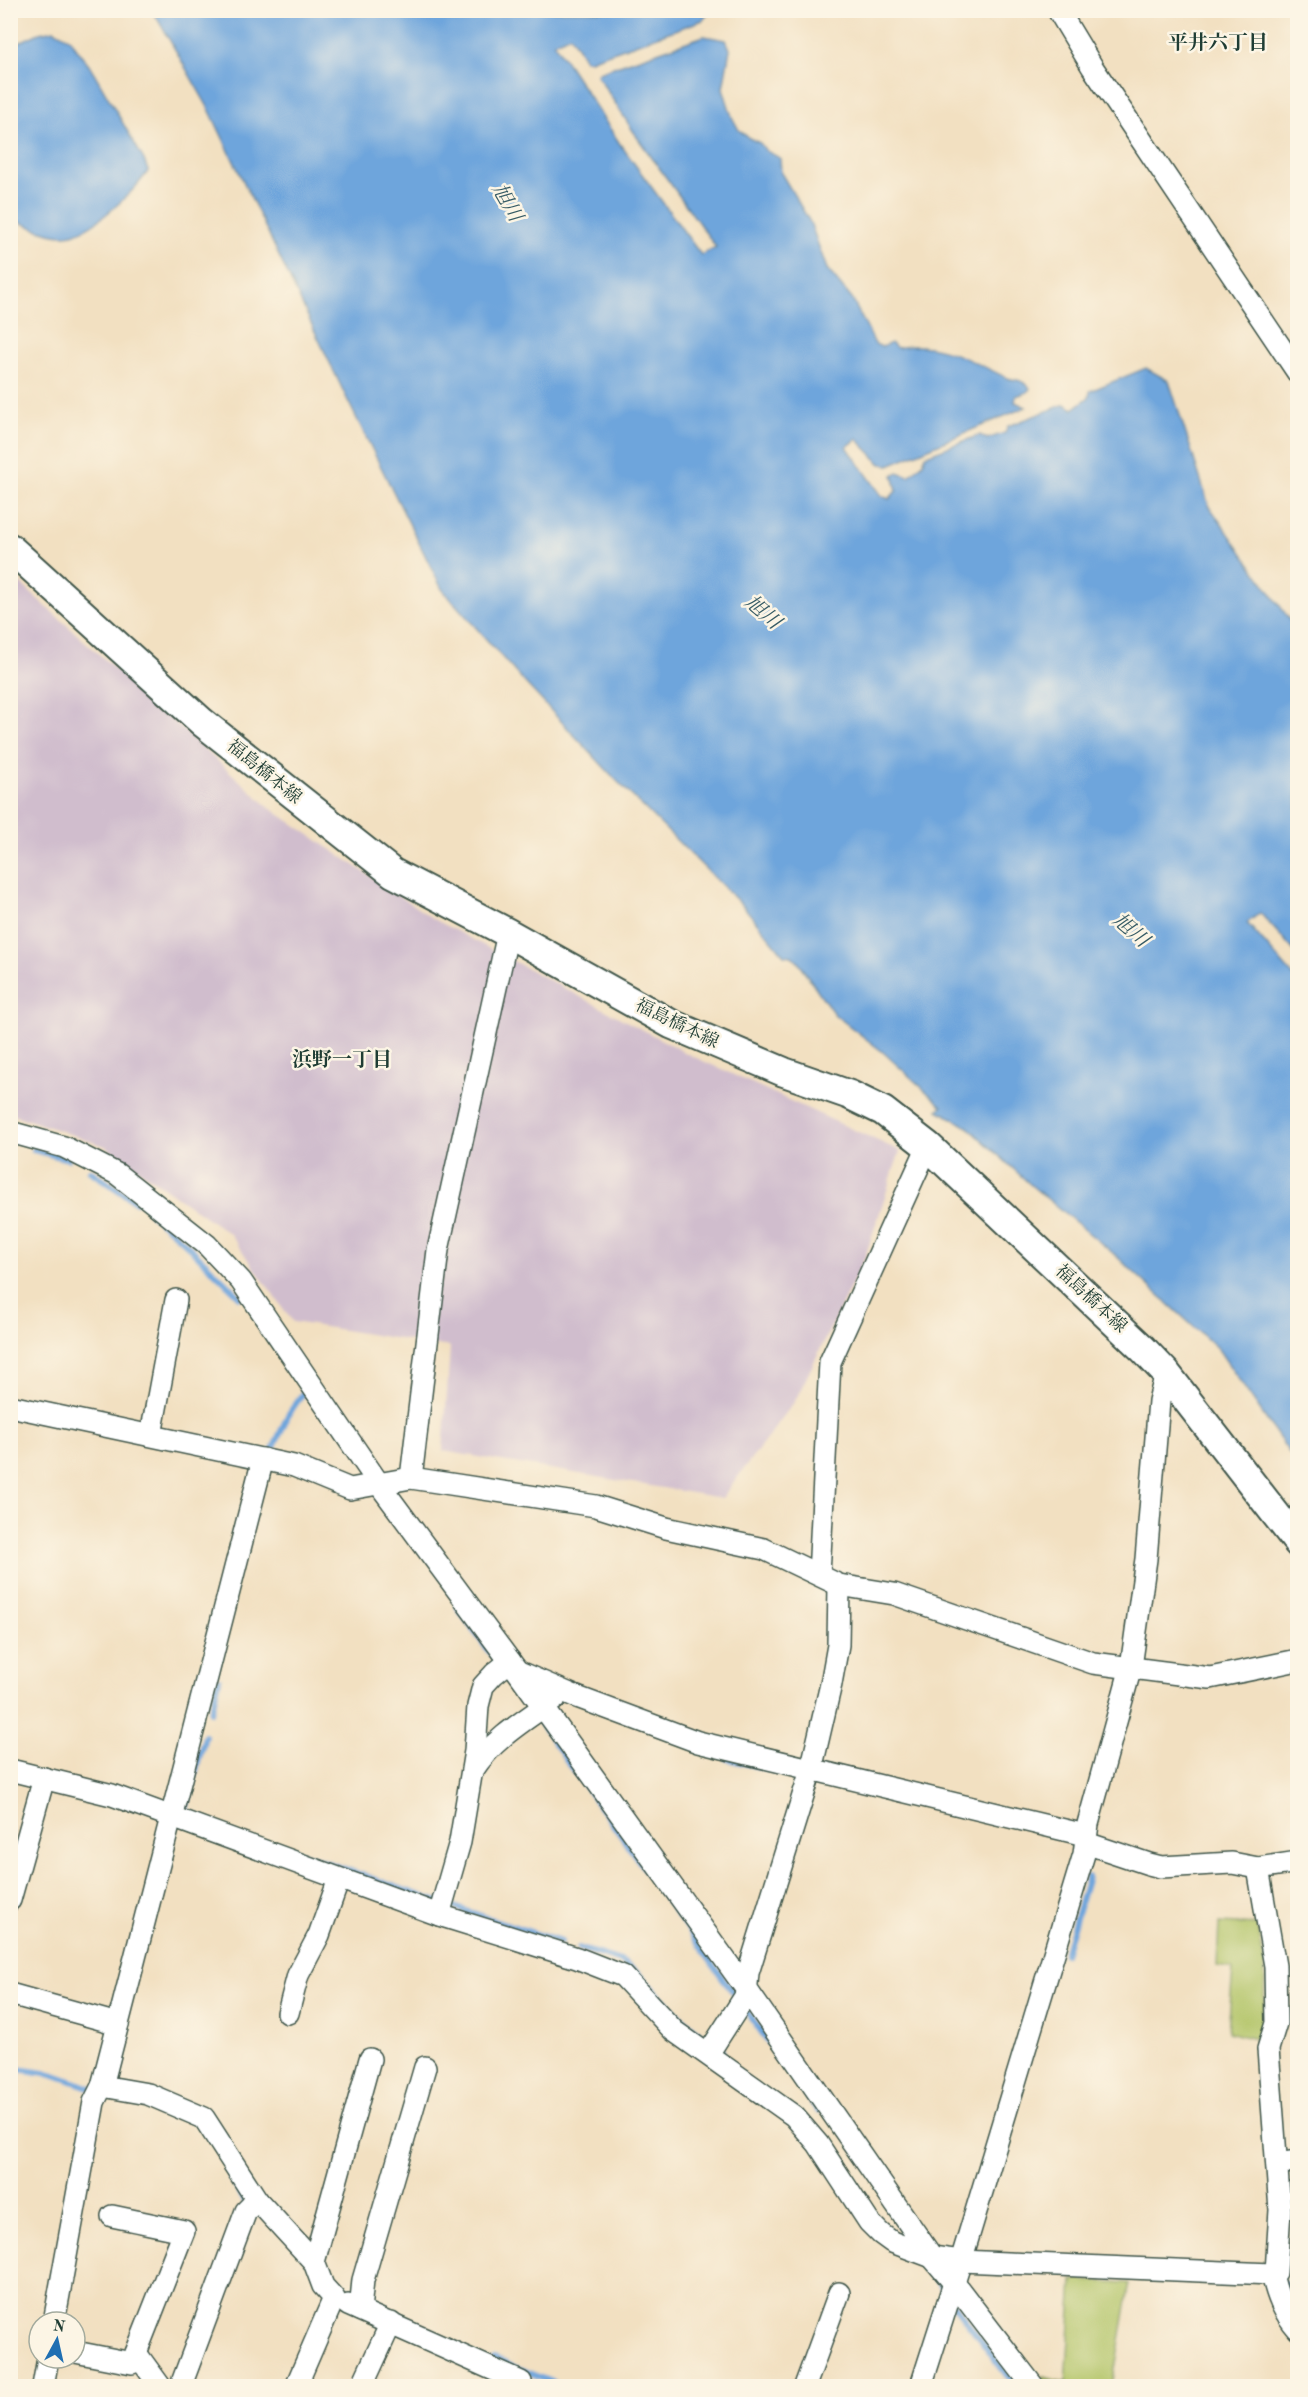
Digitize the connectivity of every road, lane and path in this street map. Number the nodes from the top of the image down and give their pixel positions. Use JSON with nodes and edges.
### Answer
{"nodes":[{"id":1,"x":1058,"y":10,"type":"edge"},
{"id":2,"x":1298,"y":374,"type":"edge"},
{"id":3,"x":10,"y":548,"type":"edge"},
{"id":4,"x":508,"y":933,"type":"junction"},
{"id":5,"x":10,"y":1132,"type":"edge"},
{"id":6,"x":928,"y":1146,"type":"junction"},
{"id":7,"x":176,"y":1300,"type":"dead end"},
{"id":8,"x":1166,"y":1373,"type":"junction"},
{"id":9,"x":10,"y":1406,"type":"edge"},
{"id":10,"x":151,"y":1435,"type":"junction"},
{"id":11,"x":264,"y":1459,"type":"junction"},
{"id":12,"x":411,"y":1478,"type":"junction"},
{"id":13,"x":370,"y":1485,"type":"junction"},
{"id":14,"x":1298,"y":1543,"type":"edge"},
{"id":15,"x":819,"y":1575,"type":"junction"},
{"id":16,"x":839,"y":1585,"type":"junction"},
{"id":17,"x":1298,"y":1660,"type":"edge"},
{"id":18,"x":508,"y":1667,"type":"junction"},
{"id":19,"x":1131,"y":1667,"type":"junction"},
{"id":20,"x":565,"y":1692,"type":"junction"},
{"id":21,"x":537,"y":1712,"type":"junction"},
{"id":22,"x":10,"y":1770,"type":"edge"},
{"id":23,"x":472,"y":1771,"type":"junction"},
{"id":24,"x":809,"y":1775,"type":"junction"},
{"id":25,"x":44,"y":1778,"type":"junction"},
{"id":26,"x":172,"y":1818,"type":"junction"},
{"id":27,"x":1085,"y":1839,"type":"junction"},
{"id":28,"x":1298,"y":1862,"type":"edge"},
{"id":29,"x":1258,"y":1868,"type":"junction"},
{"id":30,"x":339,"y":1879,"type":"junction"},
{"id":31,"x":10,"y":1900,"type":"edge"},
{"id":32,"x":441,"y":1908,"type":"junction"},
{"id":33,"x":10,"y":1994,"type":"edge"},
{"id":34,"x":743,"y":1998,"type":"junction"},
{"id":35,"x":288,"y":2013,"type":"dead end"},
{"id":36,"x":118,"y":2024,"type":"junction"},
{"id":37,"x":711,"y":2048,"type":"junction"},
{"id":38,"x":370,"y":2059,"type":"dead end"},
{"id":39,"x":425,"y":2067,"type":"dead end"},
{"id":40,"x":101,"y":2089,"type":"junction"},
{"id":41,"x":1285,"y":2163,"type":"edge"},
{"id":42,"x":252,"y":2205,"type":"junction"},
{"id":43,"x":112,"y":2216,"type":"dead end"},
{"id":44,"x":927,"y":2256,"type":"junction"},
{"id":45,"x":962,"y":2261,"type":"junction"},
{"id":46,"x":1273,"y":2279,"type":"junction"},
{"id":47,"x":953,"y":2286,"type":"junction"},
{"id":48,"x":340,"y":2293,"type":"junction"},
{"id":49,"x":839,"y":2294,"type":"dead end"},
{"id":50,"x":56,"y":2310,"type":"edge"},
{"id":51,"x":391,"y":2323,"type":"junction"},
{"id":52,"x":1298,"y":2329,"type":"edge"},
{"id":53,"x":136,"y":2353,"type":"junction"},
{"id":54,"x":87,"y":2354,"type":"edge"},
{"id":55,"x":46,"y":2370,"type":"edge"},
{"id":56,"x":183,"y":2380,"type":"dead end"},
{"id":57,"x":525,"y":2385,"type":"edge"},
{"id":58,"x":43,"y":2386,"type":"edge"},
{"id":59,"x":160,"y":2386,"type":"edge"},
{"id":60,"x":296,"y":2386,"type":"edge"},
{"id":61,"x":362,"y":2386,"type":"edge"},
{"id":62,"x":805,"y":2386,"type":"edge"},
{"id":63,"x":921,"y":2386,"type":"edge"},
{"id":64,"x":1033,"y":2386,"type":"edge"}],
"edges":[{"from":1,"to":2,"type":"street"},
{"from":3,"to":4,"type":"main road","name":"福島橋本線"},
{"from":4,"to":6,"type":"main road","name":"福島橋本線"},
{"from":4,"to":12,"type":"street"},
{"from":5,"to":13,"type":"street"},
{"from":6,"to":8,"type":"main road","name":"福島橋本線"},
{"from":6,"to":15,"type":"street"},
{"from":7,"to":10,"type":"street"},
{"from":8,"to":14,"type":"main road","name":"福島橋本線"},
{"from":8,"to":19,"type":"street"},
{"from":9,"to":10,"type":"street"},
{"from":10,"to":11,"type":"street"},
{"from":11,"to":13,"type":"street"},
{"from":11,"to":26,"type":"street"},
{"from":12,"to":13,"type":"street"},
{"from":12,"to":15,"type":"street"},
{"from":13,"to":18,"type":"street"},
{"from":15,"to":16,"type":"street"},
{"from":16,"to":19,"type":"street"},
{"from":16,"to":24,"type":"street"},
{"from":17,"to":19,"type":"street"},
{"from":18,"to":20,"type":"street"},
{"from":18,"to":21,"type":"street"},
{"from":18,"to":23,"type":"street"},
{"from":19,"to":27,"type":"street"},
{"from":20,"to":21,"type":"street"},
{"from":20,"to":24,"type":"street"},
{"from":21,"to":23,"type":"street"},
{"from":21,"to":34,"type":"street"},
{"from":22,"to":25,"type":"street"},
{"from":23,"to":32,"type":"street"},
{"from":24,"to":27,"type":"street"},
{"from":24,"to":34,"type":"street"},
{"from":25,"to":26,"type":"street"},
{"from":25,"to":31,"type":"street"},
{"from":26,"to":30,"type":"street"},
{"from":26,"to":36,"type":"street"},
{"from":27,"to":29,"type":"street"},
{"from":27,"to":45,"type":"street"},
{"from":28,"to":29,"type":"street"},
{"from":29,"to":41,"type":"street"},
{"from":30,"to":32,"type":"street"},
{"from":30,"to":35,"type":"street"},
{"from":32,"to":37,"type":"street"},
{"from":33,"to":36,"type":"street"},
{"from":34,"to":37,"type":"street"},
{"from":34,"to":44,"type":"street"},
{"from":36,"to":40,"type":"street"},
{"from":37,"to":44,"type":"street"},
{"from":38,"to":48,"type":"street"},
{"from":39,"to":48,"type":"street"},
{"from":40,"to":42,"type":"street"},
{"from":40,"to":50,"type":"street"},
{"from":41,"to":46,"type":"street"},
{"from":42,"to":48,"type":"street"},
{"from":42,"to":56,"type":"street"},
{"from":43,"to":53,"type":"street"},
{"from":44,"to":45,"type":"street"},
{"from":44,"to":47,"type":"street"},
{"from":45,"to":46,"type":"street"},
{"from":45,"to":47,"type":"street"},
{"from":46,"to":52,"type":"street"},
{"from":47,"to":63,"type":"street"},
{"from":47,"to":64,"type":"street"},
{"from":48,"to":51,"type":"street"},
{"from":48,"to":60,"type":"street"},
{"from":49,"to":62,"type":"street"},
{"from":51,"to":57,"type":"street"},
{"from":51,"to":61,"type":"street"},
{"from":53,"to":54,"type":"street"},
{"from":53,"to":59,"type":"street"},
{"from":55,"to":58,"type":"street"}]}
